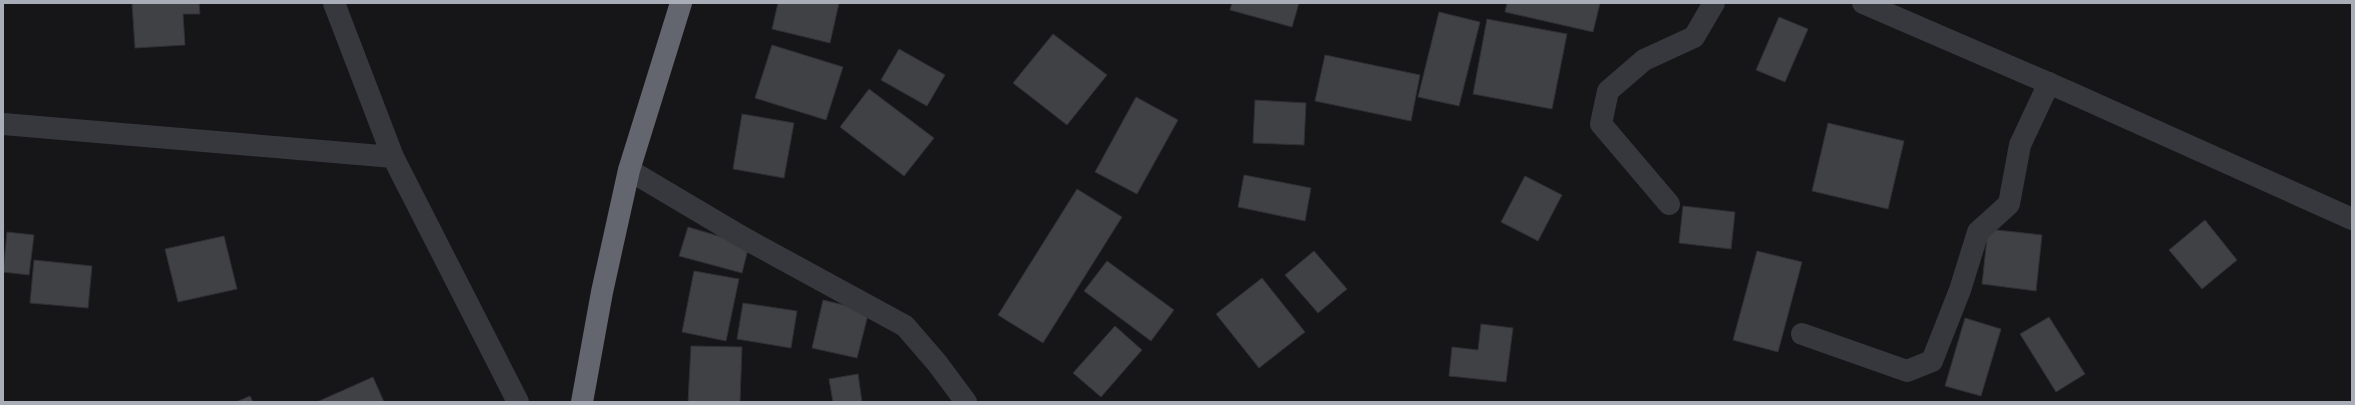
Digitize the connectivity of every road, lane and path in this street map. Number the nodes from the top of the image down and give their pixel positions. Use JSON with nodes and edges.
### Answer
{"nodes":[{"id":1,"x":334,"y":3,"type":"edge"},
{"id":2,"x":681,"y":3,"type":"edge"},
{"id":3,"x":1714,"y":3,"type":"edge"},
{"id":4,"x":1864,"y":3,"type":"edge"},
{"id":5,"x":2048,"y":83,"type":"junction"},
{"id":6,"x":3,"y":124,"type":"edge"},
{"id":7,"x":392,"y":157,"type":"junction"},
{"id":8,"x":629,"y":170,"type":"junction"},
{"id":9,"x":1669,"y":204,"type":"dead end"},
{"id":10,"x":2352,"y":219,"type":"edge"},
{"id":11,"x":1802,"y":334,"type":"dead end"},
{"id":12,"x":518,"y":402,"type":"edge"},
{"id":13,"x":582,"y":402,"type":"edge"},
{"id":14,"x":966,"y":402,"type":"edge"}],
"edges":[{"from":1,"to":7,"type":"street"},
{"from":2,"to":8,"type":"highway"},
{"from":3,"to":9,"type":"street"},
{"from":4,"to":5,"type":"street"},
{"from":5,"to":10,"type":"street"},
{"from":5,"to":11,"type":"street"},
{"from":6,"to":7,"type":"street"},
{"from":7,"to":12,"type":"street"},
{"from":8,"to":13,"type":"highway"},
{"from":8,"to":14,"type":"street"}]}
